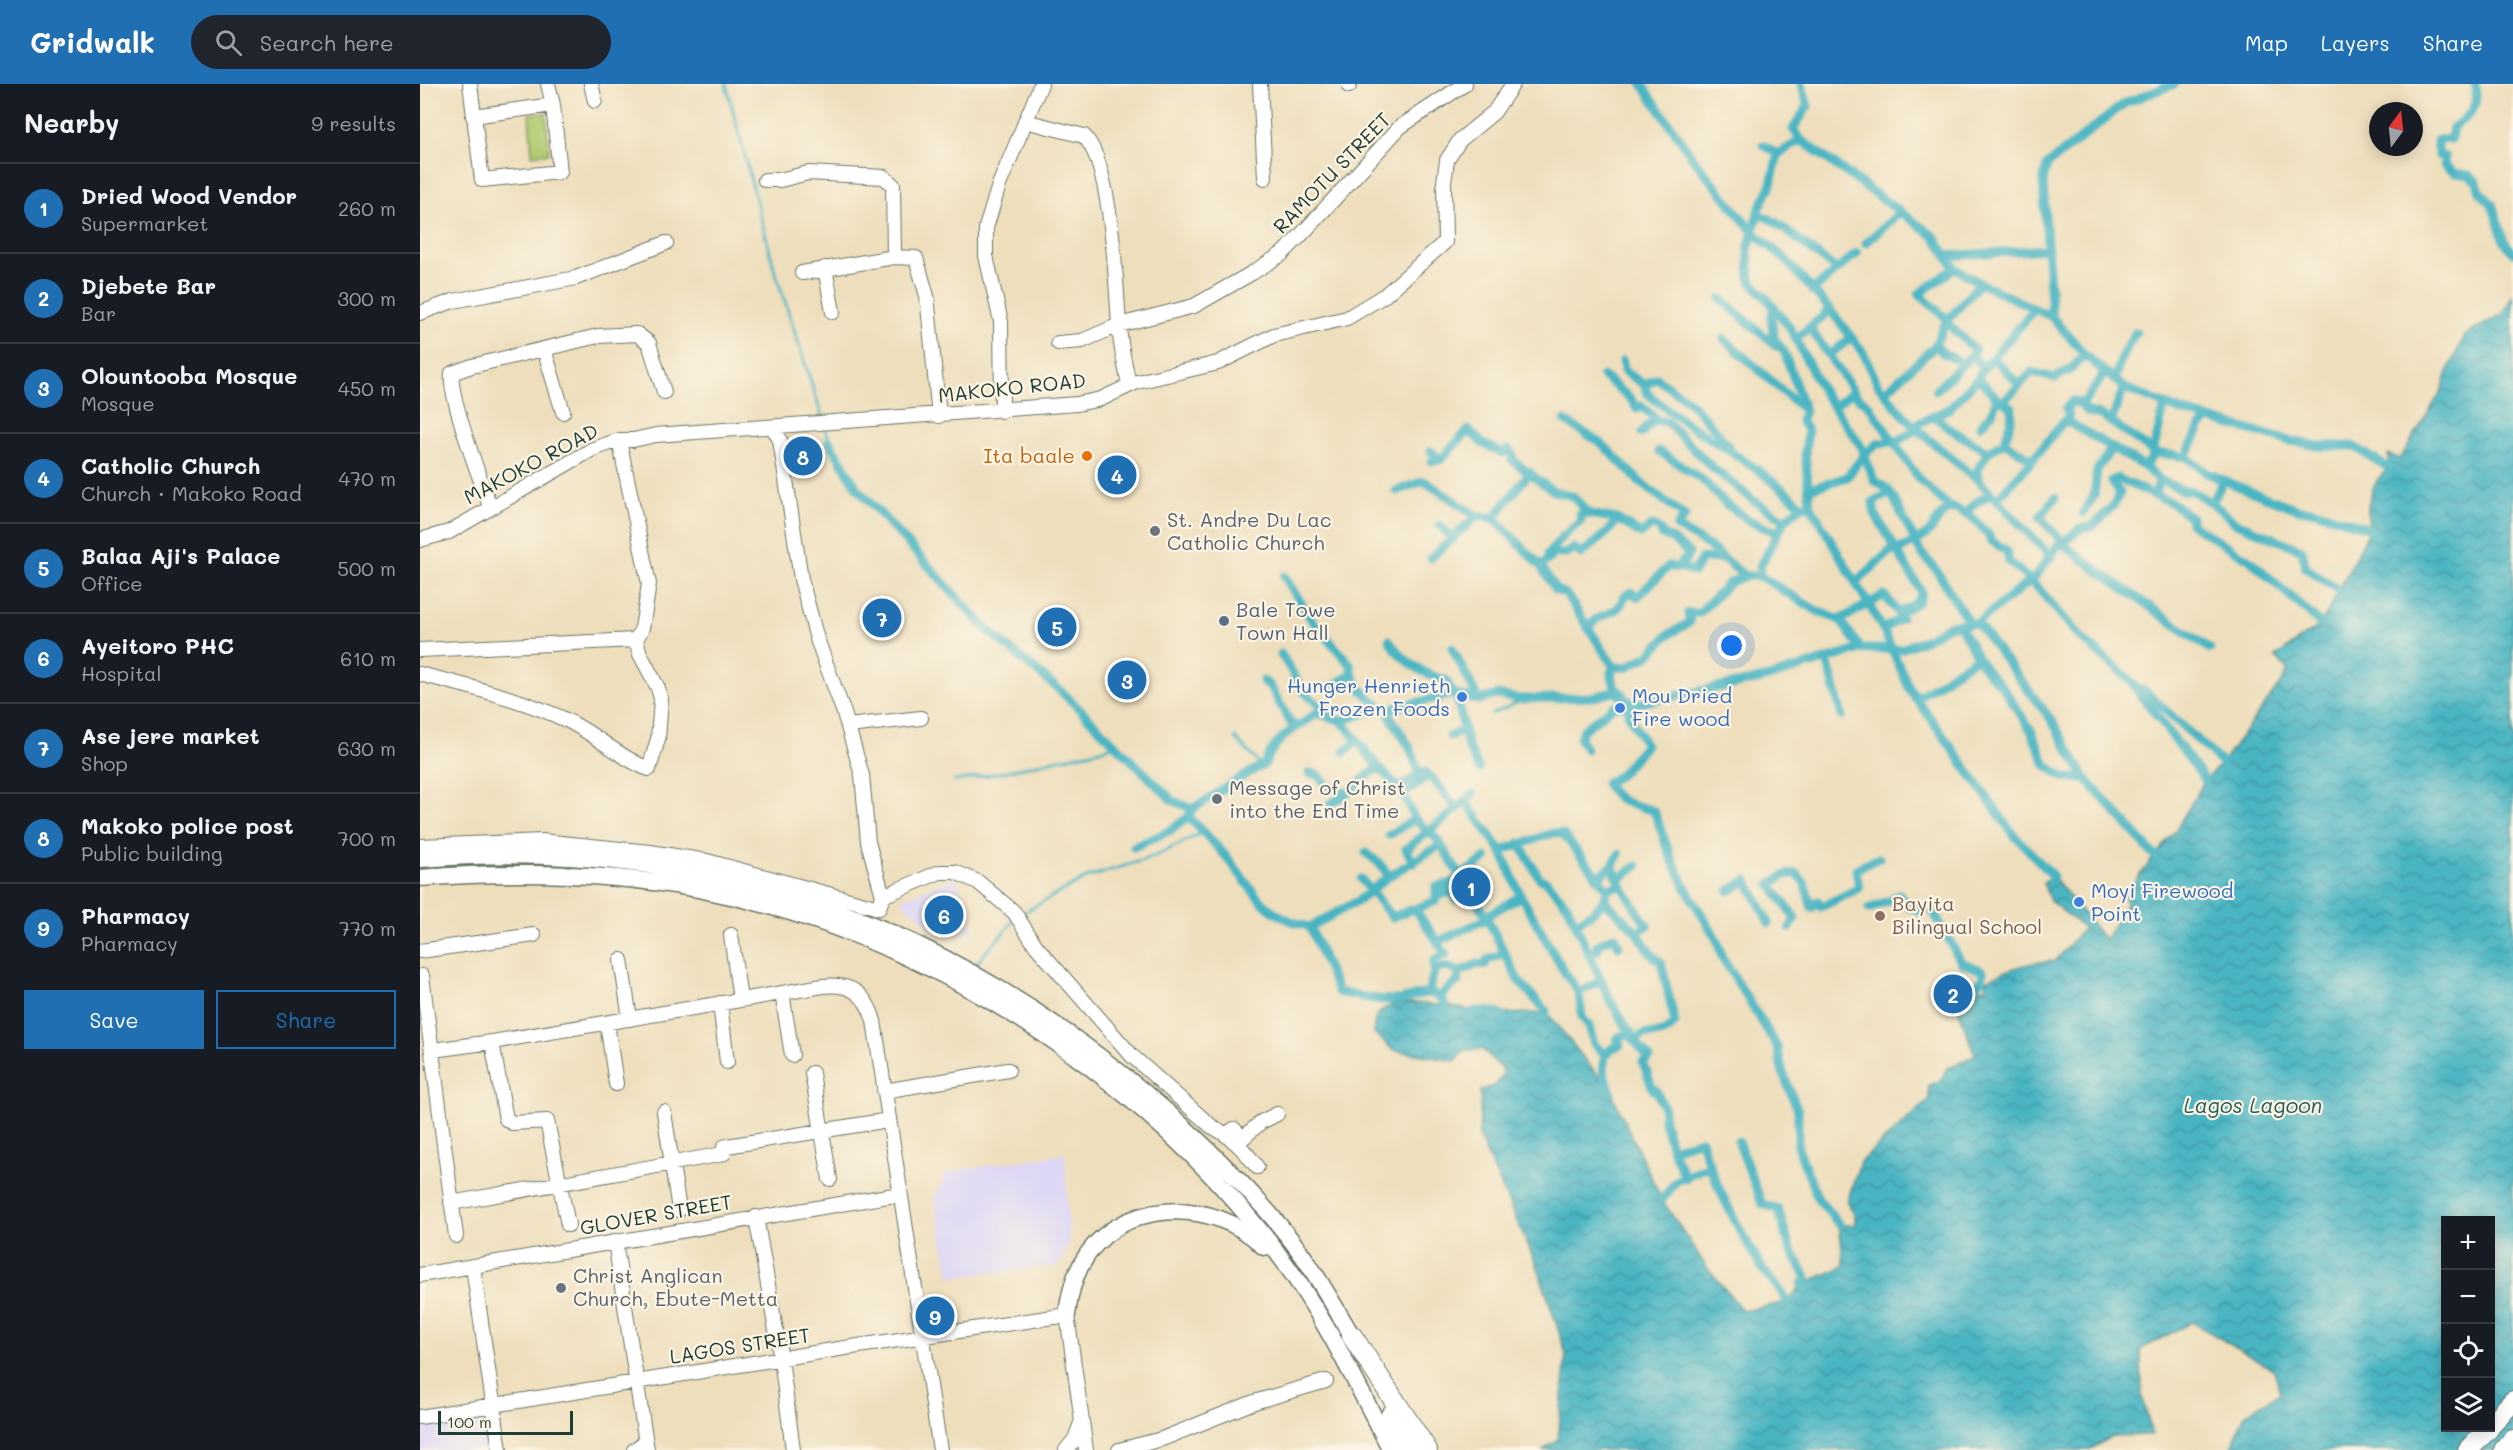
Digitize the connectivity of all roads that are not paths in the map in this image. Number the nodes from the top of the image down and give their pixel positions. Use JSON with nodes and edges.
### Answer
{"nodes":[{"id":1,"x":470,"y":84,"type":"edge"},
{"id":2,"x":548,"y":84,"type":"edge"},
{"id":3,"x":591,"y":84,"type":"edge"},
{"id":4,"x":1041,"y":84,"type":"edge"},
{"id":5,"x":1260,"y":84,"type":"edge"},
{"id":6,"x":1464,"y":84,"type":"edge"},
{"id":7,"x":1513,"y":84,"type":"edge"},
{"id":8,"x":595,"y":101,"type":"dead end"},
{"id":9,"x":553,"y":105,"type":"junction"},
{"id":10,"x":473,"y":116,"type":"junction"},
{"id":11,"x":1025,"y":121,"type":"junction"},
{"id":12,"x":1265,"y":178,"type":"dead end"},
{"id":13,"x":765,"y":180,"type":"dead end"},
{"id":14,"x":666,"y":243,"type":"dead end"},
{"id":15,"x":894,"y":257,"type":"junction"},
{"id":16,"x":825,"y":268,"type":"junction"},
{"id":17,"x":802,"y":273,"type":"dead end"},
{"id":18,"x":421,"y":307,"type":"edge"},
{"id":19,"x":833,"y":312,"type":"dead end"},
{"id":20,"x":1119,"y":325,"type":"junction"},
{"id":21,"x":1058,"y":343,"type":"dead end"},
{"id":22,"x":544,"y":349,"type":"junction"},
{"id":23,"x":1129,"y":384,"type":"junction"},
{"id":24,"x":664,"y":392,"type":"dead end"},
{"id":25,"x":1002,"y":411,"type":"junction"},
{"id":26,"x":562,"y":412,"type":"dead end"},
{"id":27,"x":939,"y":416,"type":"junction"},
{"id":28,"x":773,"y":428,"type":"junction"},
{"id":29,"x":619,"y":440,"type":"junction"},
{"id":30,"x":490,"y":506,"type":"junction"},
{"id":31,"x":420,"y":540,"type":"edge"},
{"id":32,"x":636,"y":640,"type":"junction"},
{"id":33,"x":420,"y":650,"type":"edge"},
{"id":34,"x":420,"y":674,"type":"edge"},
{"id":35,"x":921,"y":718,"type":"dead end"},
{"id":36,"x":848,"y":726,"type":"junction"},
{"id":37,"x":420,"y":846,"type":"edge"},
{"id":38,"x":420,"y":859,"type":"edge"},
{"id":39,"x":420,"y":878,"type":"edge"},
{"id":40,"x":883,"y":897,"type":"junction"},
{"id":41,"x":534,"y":935,"type":"dead end"},
{"id":42,"x":731,"y":935,"type":"dead end"},
{"id":43,"x":420,"y":951,"type":"edge"},
{"id":44,"x":621,"y":960,"type":"dead end"},
{"id":45,"x":930,"y":960,"type":"junction"},
{"id":46,"x":422,"y":976,"type":"dead end"},
{"id":47,"x":782,"y":993,"type":"junction"},
{"id":48,"x":1003,"y":999,"type":"junction"},
{"id":49,"x":740,"y":1000,"type":"junction"},
{"id":50,"x":720,"y":1003,"type":"junction"},
{"id":51,"x":630,"y":1018,"type":"junction"},
{"id":52,"x":607,"y":1023,"type":"junction"},
{"id":53,"x":492,"y":1042,"type":"junction"},
{"id":54,"x":433,"y":1050,"type":"junction"},
{"id":55,"x":792,"y":1055,"type":"dead end"},
{"id":56,"x":727,"y":1062,"type":"dead end"},
{"id":57,"x":1008,"y":1070,"type":"dead end"},
{"id":58,"x":812,"y":1073,"type":"dead end"},
{"id":59,"x":616,"y":1084,"type":"dead end"},
{"id":60,"x":884,"y":1091,"type":"junction"},
{"id":61,"x":664,"y":1112,"type":"dead end"},
{"id":62,"x":1277,"y":1114,"type":"dead end"},
{"id":63,"x":889,"y":1120,"type":"junction"},
{"id":64,"x":823,"y":1130,"type":"junction"},
{"id":65,"x":1226,"y":1134,"type":"junction"},
{"id":66,"x":672,"y":1162,"type":"junction"},
{"id":67,"x":1257,"y":1167,"type":"dead end"},
{"id":68,"x":830,"y":1179,"type":"dead end"},
{"id":69,"x":560,"y":1185,"type":"junction"},
{"id":70,"x":900,"y":1194,"type":"junction"},
{"id":71,"x":451,"y":1203,"type":"junction"},
{"id":72,"x":679,"y":1210,"type":"dead end"},
{"id":73,"x":756,"y":1217,"type":"junction"},
{"id":74,"x":568,"y":1225,"type":"dead end"},
{"id":75,"x":456,"y":1236,"type":"dead end"},
{"id":76,"x":615,"y":1241,"type":"junction"},
{"id":77,"x":473,"y":1267,"type":"junction"},
{"id":78,"x":420,"y":1275,"type":"edge"},
{"id":79,"x":1298,"y":1281,"type":"junction"},
{"id":80,"x":1067,"y":1315,"type":"junction"},
{"id":81,"x":1352,"y":1336,"type":"junction"},
{"id":82,"x":922,"y":1338,"type":"junction"},
{"id":83,"x":781,"y":1359,"type":"junction"},
{"id":84,"x":1326,"y":1381,"type":"dead end"},
{"id":85,"x":635,"y":1382,"type":"junction"},
{"id":86,"x":2513,"y":1401,"type":"edge"},
{"id":87,"x":493,"y":1406,"type":"junction"},
{"id":88,"x":420,"y":1417,"type":"edge"},
{"id":89,"x":1082,"y":1420,"type":"junction"},
{"id":90,"x":2495,"y":1421,"type":"edge"},
{"id":91,"x":2485,"y":1432,"type":"edge"},
{"id":92,"x":2513,"y":1440,"type":"edge"},
{"id":93,"x":646,"y":1446,"type":"edge"},
{"id":94,"x":500,"y":1450,"type":"edge"},
{"id":95,"x":634,"y":1450,"type":"edge"},
{"id":96,"x":793,"y":1450,"type":"edge"},
{"id":97,"x":940,"y":1450,"type":"edge"},
{"id":98,"x":1066,"y":1450,"type":"edge"},
{"id":99,"x":1086,"y":1450,"type":"edge"},
{"id":100,"x":1119,"y":1450,"type":"edge"},
{"id":101,"x":1391,"y":1450,"type":"edge"},
{"id":102,"x":1409,"y":1450,"type":"edge"},
{"id":103,"x":1427,"y":1450,"type":"edge"},
{"id":104,"x":2468,"y":1450,"type":"edge"},
{"id":105,"x":2504,"y":1450,"type":"edge"}],
"edges":[{"from":1,"to":10,"type":"street"},
{"from":2,"to":9,"type":"street"},
{"from":3,"to":8,"type":"street"},
{"from":4,"to":11,"type":"street"},
{"from":5,"to":12,"type":"street"},
{"from":6,"to":20,"type":"street","name":"RAMOTU STREET"},
{"from":7,"to":23,"type":"street","name":"MAKOKO ROAD"},
{"from":9,"to":10,"type":"street"},
{"from":9,"to":10,"type":"street"},
{"from":11,"to":20,"type":"street"},
{"from":11,"to":25,"type":"street"},
{"from":13,"to":15,"type":"street"},
{"from":14,"to":18,"type":"street"},
{"from":15,"to":16,"type":"street"},
{"from":15,"to":27,"type":"street"},
{"from":16,"to":17,"type":"street"},
{"from":16,"to":19,"type":"street"},
{"from":20,"to":21,"type":"street","name":"RAMOTU STREET"},
{"from":20,"to":23,"type":"street"},
{"from":22,"to":24,"type":"street"},
{"from":22,"to":26,"type":"street"},
{"from":22,"to":30,"type":"street"},
{"from":23,"to":25,"type":"street","name":"MAKOKO ROAD"},
{"from":25,"to":27,"type":"street","name":"MAKOKO ROAD"},
{"from":27,"to":28,"type":"street","name":"MAKOKO ROAD"},
{"from":28,"to":29,"type":"street","name":"MAKOKO ROAD"},
{"from":28,"to":36,"type":"street"},
{"from":29,"to":30,"type":"street","name":"MAKOKO ROAD"},
{"from":29,"to":32,"type":"street"},
{"from":30,"to":31,"type":"street","name":"MAKOKO ROAD"},
{"from":32,"to":33,"type":"street"},
{"from":32,"to":34,"type":"street"},
{"from":35,"to":36,"type":"street"},
{"from":36,"to":40,"type":"street"},
{"from":37,"to":40,"type":"street"},
{"from":38,"to":45,"type":"main road"},
{"from":39,"to":45,"type":"main road"},
{"from":40,"to":65,"type":"street"},
{"from":41,"to":43,"type":"street"},
{"from":42,"to":49,"type":"street"},
{"from":44,"to":51,"type":"street"},
{"from":45,"to":48,"type":"main road"},
{"from":46,"to":54,"type":"street"},
{"from":47,"to":49,"type":"street"},
{"from":47,"to":55,"type":"street"},
{"from":47,"to":60,"type":"street"},
{"from":48,"to":79,"type":"main road"},
{"from":48,"to":81,"type":"main road"},
{"from":49,"to":50,"type":"street"},
{"from":50,"to":51,"type":"street"},
{"from":50,"to":56,"type":"street"},
{"from":51,"to":52,"type":"street"},
{"from":52,"to":53,"type":"street"},
{"from":52,"to":59,"type":"street"},
{"from":53,"to":54,"type":"street"},
{"from":53,"to":69,"type":"street"},
{"from":54,"to":71,"type":"street"},
{"from":57,"to":60,"type":"street"},
{"from":58,"to":64,"type":"street"},
{"from":60,"to":63,"type":"street"},
{"from":61,"to":66,"type":"street"},
{"from":62,"to":65,"type":"street"},
{"from":63,"to":64,"type":"street"},
{"from":63,"to":70,"type":"street"},
{"from":64,"to":66,"type":"street"},
{"from":64,"to":68,"type":"street"},
{"from":65,"to":67,"type":"street"},
{"from":66,"to":69,"type":"street"},
{"from":66,"to":72,"type":"street"},
{"from":69,"to":71,"type":"street"},
{"from":69,"to":74,"type":"street"},
{"from":70,"to":73,"type":"street","name":"GLOVER STREET"},
{"from":70,"to":82,"type":"street"},
{"from":71,"to":75,"type":"street"},
{"from":73,"to":76,"type":"street","name":"GLOVER STREET"},
{"from":73,"to":83,"type":"street"},
{"from":76,"to":77,"type":"street","name":"GLOVER STREET"},
{"from":76,"to":85,"type":"street"},
{"from":77,"to":78,"type":"street","name":"GLOVER STREET"},
{"from":77,"to":87,"type":"street"},
{"from":79,"to":80,"type":"main road"},
{"from":79,"to":101,"type":"main road"},
{"from":80,"to":82,"type":"street","name":"LAGOS STREET"},
{"from":80,"to":89,"type":"street"},
{"from":81,"to":102,"type":"highway"},
{"from":81,"to":103,"type":"highway"},
{"from":82,"to":83,"type":"street","name":"LAGOS STREET"},
{"from":82,"to":97,"type":"street"},
{"from":83,"to":85,"type":"street","name":"LAGOS STREET"},
{"from":83,"to":96,"type":"street"},
{"from":84,"to":100,"type":"street"},
{"from":85,"to":87,"type":"street","name":"LAGOS STREET"},
{"from":85,"to":93,"type":"street"},
{"from":86,"to":90,"type":"highway"},
{"from":87,"to":88,"type":"street","name":"LAGOS STREET"},
{"from":87,"to":94,"type":"street"},
{"from":89,"to":98,"type":"street"},
{"from":89,"to":99,"type":"street"},
{"from":91,"to":104,"type":"highway"},
{"from":92,"to":105,"type":"highway"},
{"from":93,"to":95,"type":"street"}]}
